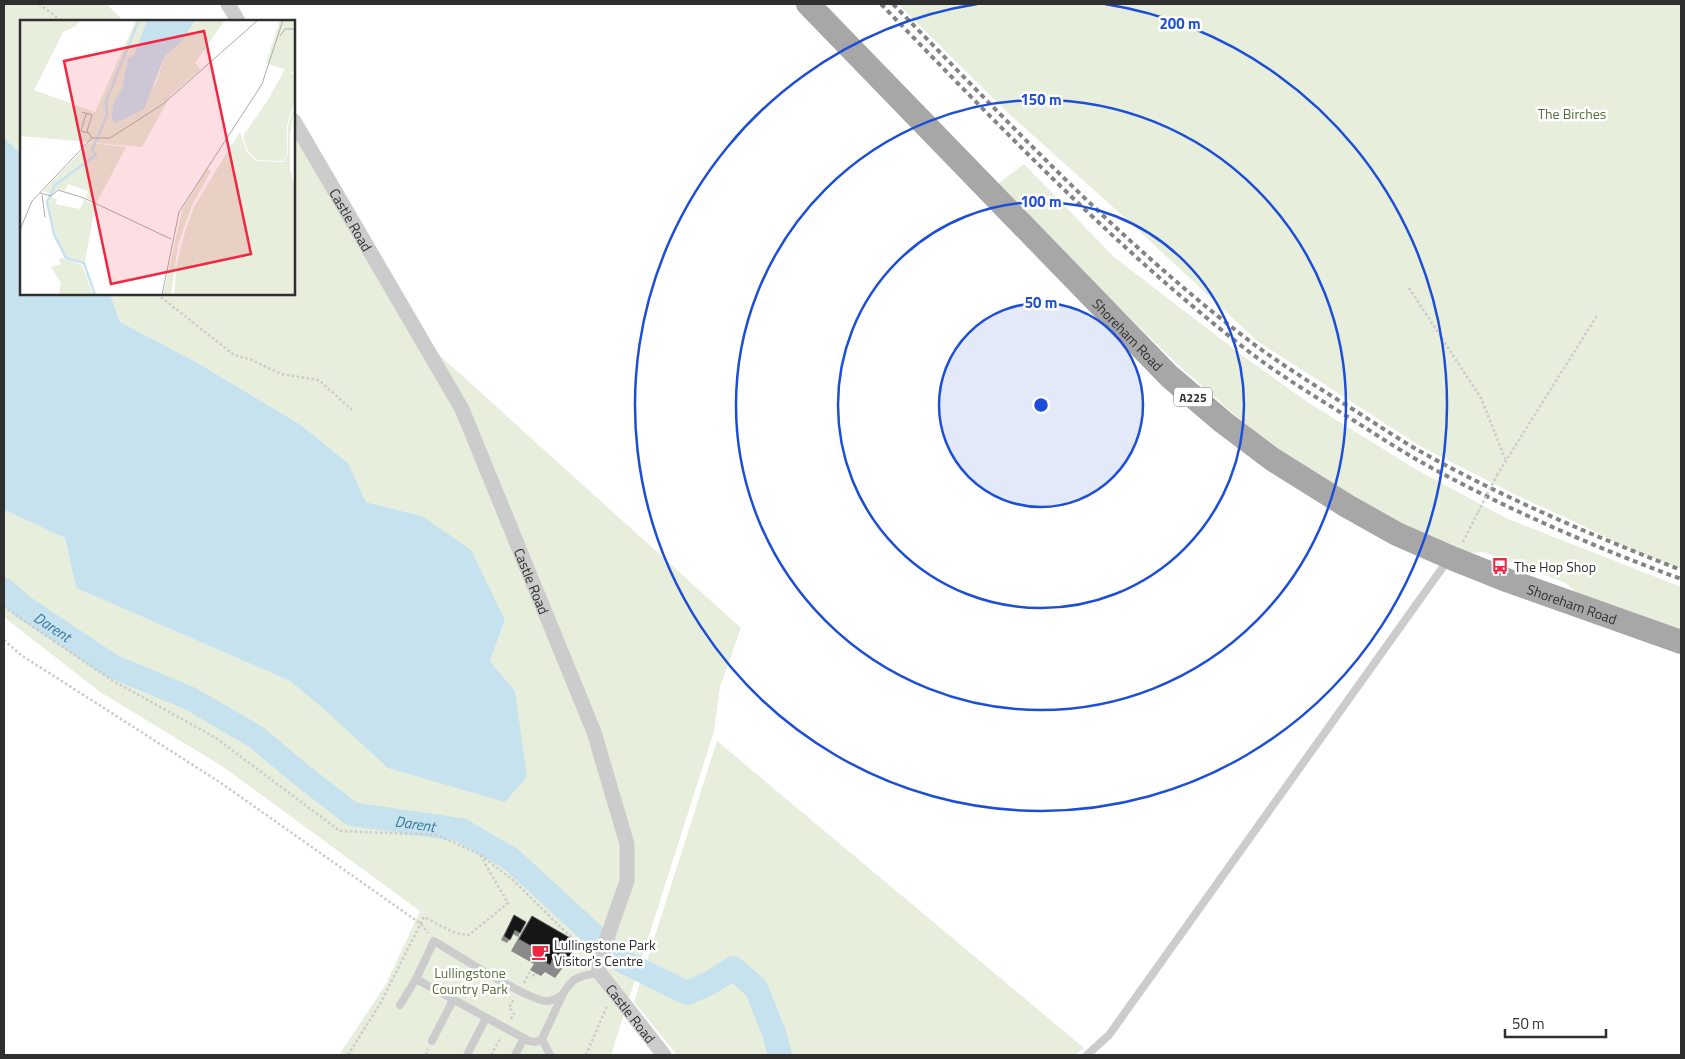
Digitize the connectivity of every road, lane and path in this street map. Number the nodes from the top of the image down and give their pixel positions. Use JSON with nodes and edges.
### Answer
{"nodes":[{"id":1,"x":39,"y":4,"type":"edge"},
{"id":2,"x":228,"y":4,"type":"edge"},
{"id":3,"x":808,"y":4,"type":"edge"},
{"id":4,"x":61,"y":20,"type":"edge"},
{"id":5,"x":237,"y":20,"type":"edge"},
{"id":6,"x":295,"y":124,"type":"edge"},
{"id":7,"x":1409,"y":288,"type":"dead end"},
{"id":8,"x":158,"y":295,"type":"edge"},
{"id":9,"x":1598,"y":314,"type":"dead end"},
{"id":10,"x":352,"y":410,"type":"dead end"},
{"id":11,"x":1506,"y":461,"type":"junction"},
{"id":12,"x":1452,"y":558,"type":"junction"},
{"id":13,"x":4,"y":606,"type":"edge"},
{"id":14,"x":4,"y":640,"type":"edge"},
{"id":15,"x":1681,"y":642,"type":"edge"},
{"id":16,"x":479,"y":854,"type":"junction"},
{"id":17,"x":421,"y":924,"type":"junction"},
{"id":18,"x":434,"y":941,"type":"junction"},
{"id":19,"x":600,"y":962,"type":"junction"},
{"id":20,"x":536,"y":973,"type":"dead end"},
{"id":21,"x":416,"y":979,"type":"junction"},
{"id":22,"x":519,"y":991,"type":"junction"},
{"id":23,"x":562,"y":996,"type":"junction"},
{"id":24,"x":453,"y":1000,"type":"junction"},
{"id":25,"x":609,"y":1004,"type":"dead end"},
{"id":26,"x":400,"y":1005,"type":"dead end"},
{"id":27,"x":486,"y":1018,"type":"junction"},
{"id":28,"x":506,"y":1029,"type":"junction"},
{"id":29,"x":524,"y":1038,"type":"junction"},
{"id":30,"x":432,"y":1040,"type":"dead end"},
{"id":31,"x":542,"y":1040,"type":"junction"},
{"id":32,"x":348,"y":1055,"type":"edge"},
{"id":33,"x":467,"y":1055,"type":"edge"},
{"id":34,"x":491,"y":1055,"type":"edge"},
{"id":35,"x":515,"y":1055,"type":"edge"},
{"id":36,"x":550,"y":1055,"type":"edge"},
{"id":37,"x":586,"y":1055,"type":"edge"},
{"id":38,"x":664,"y":1055,"type":"edge"},
{"id":39,"x":1087,"y":1055,"type":"edge"}],
"edges":[{"from":1,"to":4,"type":"path"},
{"from":2,"to":5,"type":"street"},
{"from":3,"to":12,"type":"main road","name":"Shoreham Road","number":"A225"},
{"from":6,"to":19,"type":"street","name":"Castle Road"},
{"from":7,"to":11,"type":"path"},
{"from":8,"to":10,"type":"path"},
{"from":9,"to":11,"type":"path"},
{"from":11,"to":12,"type":"path","bridge":true},
{"from":12,"to":15,"type":"main road","name":"Shoreham Road","number":"A225"},
{"from":12,"to":39,"type":"lane"},
{"from":13,"to":16,"type":"path"},
{"from":14,"to":17,"type":"path"},
{"from":16,"to":17,"type":"path"},
{"from":16,"to":19,"type":"path"},
{"from":17,"to":18,"type":"path"},
{"from":17,"to":32,"type":"path"},
{"from":18,"to":21,"type":"lane"},
{"from":18,"to":22,"type":"lane"},
{"from":19,"to":23,"type":"lane"},
{"from":19,"to":38,"type":"street","name":"Castle Road"},
{"from":20,"to":22,"type":"path"},
{"from":21,"to":24,"type":"lane"},
{"from":21,"to":26,"type":"lane"},
{"from":22,"to":23,"type":"lane"},
{"from":22,"to":28,"type":"path"},
{"from":23,"to":31,"type":"lane"},
{"from":24,"to":27,"type":"lane"},
{"from":24,"to":30,"type":"lane"},
{"from":25,"to":37,"type":"path"},
{"from":27,"to":28,"type":"lane"},
{"from":27,"to":33,"type":"lane"},
{"from":28,"to":29,"type":"lane"},
{"from":28,"to":34,"type":"path"},
{"from":29,"to":31,"type":"lane"},
{"from":29,"to":35,"type":"lane"},
{"from":31,"to":36,"type":"lane"}]}
